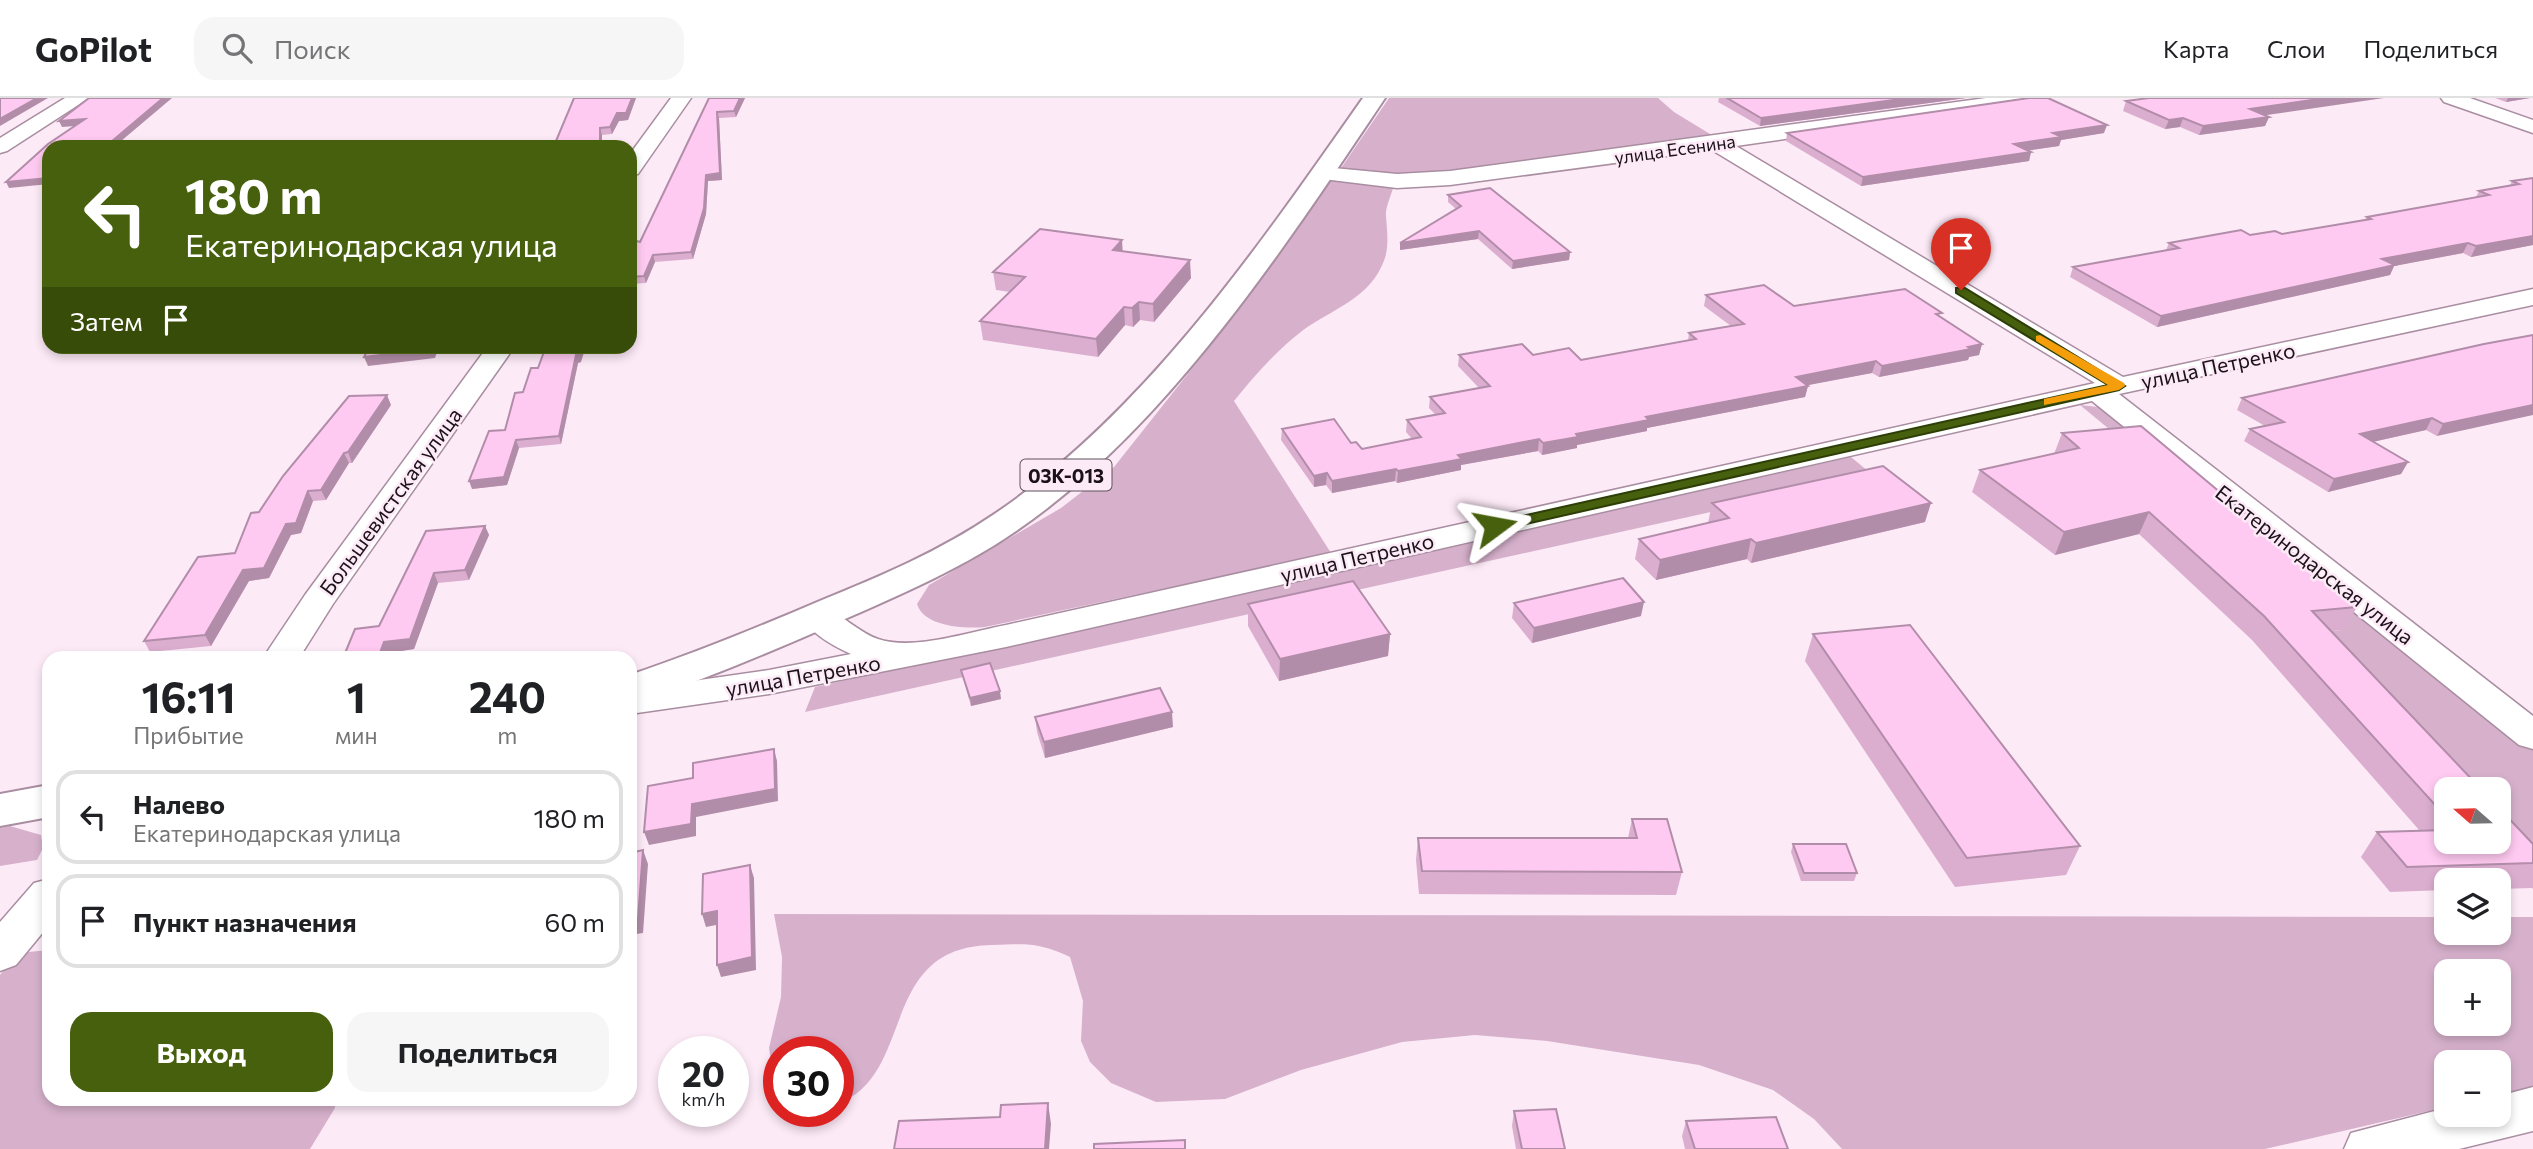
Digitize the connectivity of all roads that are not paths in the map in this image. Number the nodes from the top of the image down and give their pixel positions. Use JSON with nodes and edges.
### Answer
{"nodes":[{"id":1,"x":79,"y":98,"type":"edge"},
{"id":2,"x":681,"y":98,"type":"edge"},
{"id":3,"x":1374,"y":98,"type":"edge"},
{"id":4,"x":2026,"y":98,"type":"edge"},
{"id":5,"x":2451,"y":98,"type":"edge"},
{"id":6,"x":2533,"y":127,"type":"edge"},
{"id":7,"x":1716,"y":144,"type":"junction"},
{"id":8,"x":0,"y":147,"type":"edge"},
{"id":9,"x":637,"y":159,"type":"edge"},
{"id":10,"x":1323,"y":173,"type":"junction"},
{"id":11,"x":2533,"y":297,"type":"edge"},
{"id":12,"x":496,"y":354,"type":"edge"},
{"id":13,"x":2108,"y":388,"type":"junction"},
{"id":14,"x":818,"y":617,"type":"junction"},
{"id":15,"x":286,"y":651,"type":"edge"},
{"id":16,"x":907,"y":656,"type":"junction"},
{"id":17,"x":637,"y":686,"type":"edge"},
{"id":18,"x":637,"y":701,"type":"edge"},
{"id":19,"x":2533,"y":736,"type":"edge"},
{"id":20,"x":42,"y":802,"type":"edge"},
{"id":21,"x":0,"y":810,"type":"edge"},
{"id":22,"x":42,"y":903,"type":"edge"},
{"id":23,"x":0,"y":953,"type":"edge"},
{"id":24,"x":2533,"y":1110,"type":"edge"},
{"id":25,"x":2370,"y":1149,"type":"edge"}],
"edges":[{"from":1,"to":8,"type":"street"},
{"from":2,"to":9,"type":"street"},
{"from":3,"to":10,"type":"main road","number":"03К-013"},
{"from":4,"to":7,"type":"street","name":"улица Есенина"},
{"from":5,"to":6,"type":"street"},
{"from":7,"to":10,"type":"street","name":"улица Есенина"},
{"from":7,"to":13,"type":"street","name":"Екатеринодарская улица"},
{"from":10,"to":14,"type":"main road","number":"03К-013"},
{"from":11,"to":13,"type":"street","name":"улица Петренко"},
{"from":12,"to":15,"type":"street","name":"Большевистская улица"},
{"from":13,"to":16,"type":"street","name":"улица Петренко"},
{"from":13,"to":19,"type":"street","name":"Екатеринодарская улица"},
{"from":14,"to":16,"type":"street"},
{"from":14,"to":17,"type":"main road","number":"03К-013"},
{"from":16,"to":18,"type":"street","name":"улица Петренко"},
{"from":20,"to":21,"type":"main road"},
{"from":22,"to":23,"type":"street"},
{"from":24,"to":25,"type":"street"}]}
